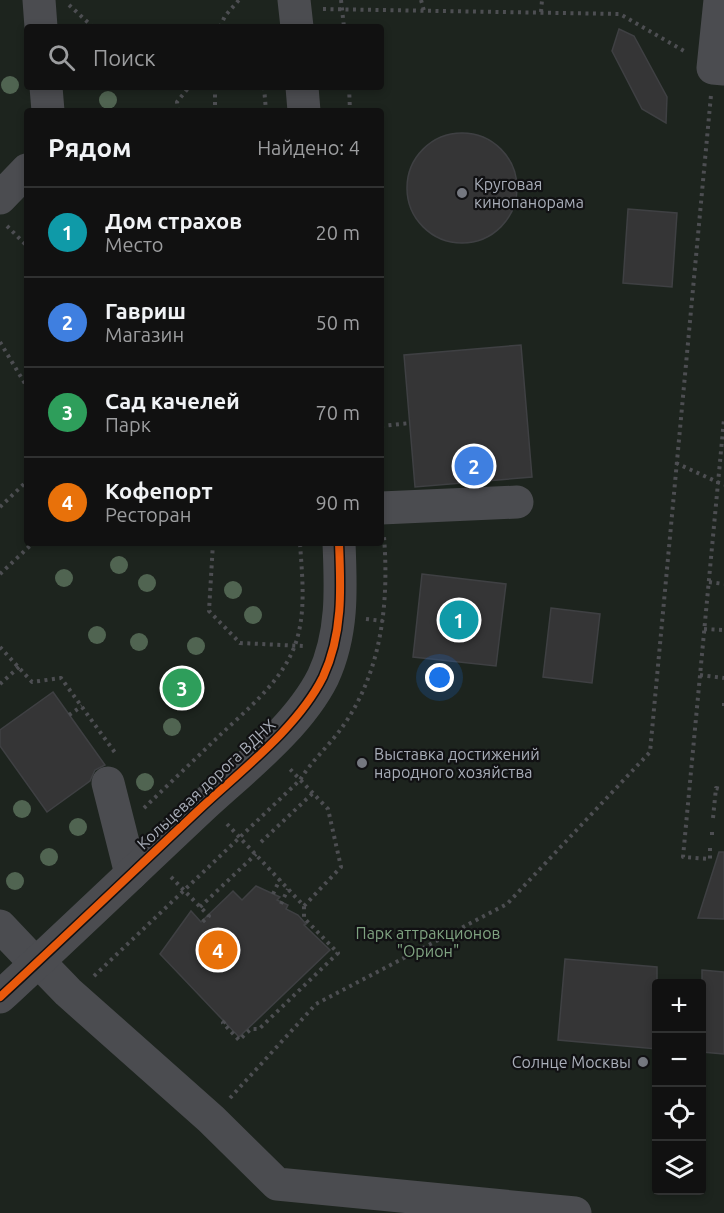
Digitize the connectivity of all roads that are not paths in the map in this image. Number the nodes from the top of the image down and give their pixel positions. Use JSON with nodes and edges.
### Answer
{"nodes":[{"id":1,"x":39,"y":0,"type":"edge"},
{"id":2,"x":720,"y":0,"type":"edge"},
{"id":3,"x":41,"y":24,"type":"edge"},
{"id":4,"x":719,"y":68,"type":"edge"},
{"id":5,"x":46,"y":90,"type":"edge"},
{"id":6,"x":302,"y":90,"type":"edge"},
{"id":7,"x":48,"y":108,"type":"edge"},
{"id":8,"x":304,"y":108,"type":"edge"},
{"id":9,"x":24,"y":173,"type":"edge"},
{"id":10,"x":0,"y":198,"type":"edge"},
{"id":11,"x":517,"y":502,"type":"dead end"},
{"id":12,"x":384,"y":508,"type":"edge"},
{"id":13,"x":339,"y":546,"type":"edge"},
{"id":14,"x":108,"y":783,"type":"road end"},
{"id":15,"x":131,"y":874,"type":"junction"},
{"id":16,"x":0,"y":926,"type":"edge"},
{"id":17,"x":37,"y":962,"type":"junction"},
{"id":18,"x":0,"y":997,"type":"edge"},
{"id":19,"x":575,"y":1213,"type":"edge"}],
"edges":[{"from":1,"to":3,"type":"street"},
{"from":2,"to":4,"type":"street"},
{"from":5,"to":7,"type":"street"},
{"from":6,"to":8,"type":"street"},
{"from":9,"to":10,"type":"street"},
{"from":11,"to":12,"type":"street"},
{"from":13,"to":15,"type":"street","name":"Кольцевая дорога ВДНХ"},
{"from":14,"to":15,"type":"street"},
{"from":15,"to":17,"type":"street","name":"Кольцевая дорога ВДНХ"},
{"from":16,"to":17,"type":"street"},
{"from":17,"to":18,"type":"street","name":"Кольцевая дорога ВДНХ"},
{"from":17,"to":19,"type":"street"}]}
